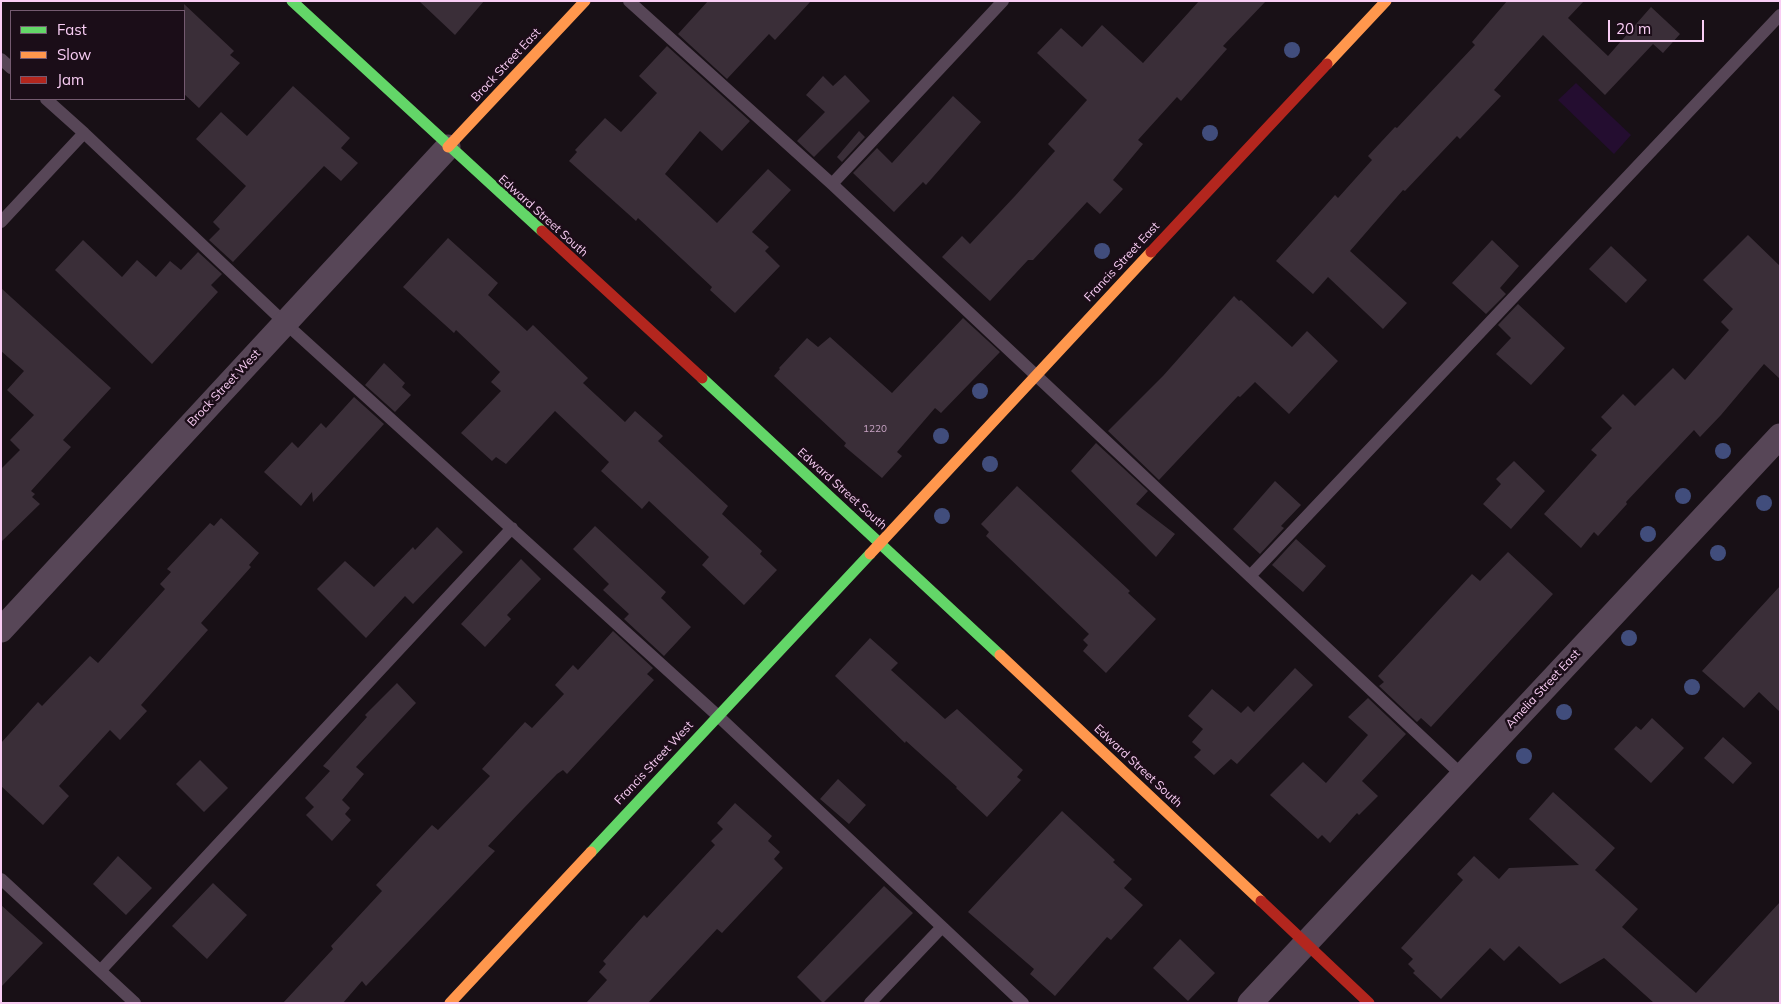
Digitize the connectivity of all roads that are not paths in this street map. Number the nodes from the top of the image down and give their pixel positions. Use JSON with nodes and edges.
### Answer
{"nodes":[{"id":1,"x":292,"y":1,"type":"edge"},
{"id":2,"x":585,"y":1,"type":"edge"},
{"id":3,"x":628,"y":1,"type":"edge"},
{"id":4,"x":1003,"y":1,"type":"edge"},
{"id":5,"x":1386,"y":1,"type":"edge"},
{"id":6,"x":1780,"y":15,"type":"edge"},
{"id":7,"x":1,"y":58,"type":"edge"},
{"id":8,"x":10,"y":67,"type":"edge"},
{"id":9,"x":47,"y":100,"type":"edge"},
{"id":10,"x":84,"y":133,"type":"junction"},
{"id":11,"x":448,"y":147,"type":"junction"},
{"id":12,"x":832,"y":184,"type":"junction"},
{"id":13,"x":1,"y":222,"type":"edge"},
{"id":14,"x":284,"y":323,"type":"junction"},
{"id":15,"x":1035,"y":374,"type":"junction"},
{"id":16,"x":1780,"y":436,"type":"edge"},
{"id":17,"x":512,"y":528,"type":"junction"},
{"id":18,"x":879,"y":541,"type":"junction"},
{"id":19,"x":1250,"y":576,"type":"junction"},
{"id":20,"x":1,"y":630,"type":"edge"},
{"id":21,"x":717,"y":715,"type":"junction"},
{"id":22,"x":1462,"y":776,"type":"junction"},
{"id":23,"x":1,"y":879,"type":"edge"},
{"id":24,"x":942,"y":927,"type":"junction"},
{"id":25,"x":1307,"y":943,"type":"junction"},
{"id":26,"x":102,"y":970,"type":"junction"},
{"id":27,"x":135,"y":1003,"type":"edge"},
{"id":28,"x":450,"y":1003,"type":"edge"},
{"id":29,"x":870,"y":1003,"type":"edge"},
{"id":30,"x":1022,"y":1003,"type":"edge"},
{"id":31,"x":1250,"y":1003,"type":"edge"},
{"id":32,"x":1370,"y":1003,"type":"edge"}],
"edges":[{"from":1,"to":11,"type":"street","name":"Edward Street South"},
{"from":2,"to":11,"type":"street","name":"Brock Street East"},
{"from":3,"to":12,"type":"lane"},
{"from":4,"to":12,"type":"lane"},
{"from":5,"to":15,"type":"street","name":"Francis Street East"},
{"from":6,"to":19,"type":"lane"},
{"from":7,"to":8,"type":"lane"},
{"from":9,"to":10,"type":"lane"},
{"from":10,"to":13,"type":"lane"},
{"from":10,"to":14,"type":"lane"},
{"from":11,"to":14,"type":"street","name":"Brock Street West"},
{"from":11,"to":18,"type":"street","name":"Edward Street South"},
{"from":12,"to":15,"type":"lane"},
{"from":14,"to":17,"type":"lane"},
{"from":14,"to":20,"type":"street","name":"Brock Street West"},
{"from":15,"to":18,"type":"street","name":"Francis Street East"},
{"from":15,"to":19,"type":"lane"},
{"from":16,"to":22,"type":"street","name":"Amelia Street East"},
{"from":17,"to":21,"type":"lane"},
{"from":17,"to":26,"type":"lane"},
{"from":18,"to":21,"type":"street","name":"Francis Street West"},
{"from":18,"to":25,"type":"street","name":"Edward Street South"},
{"from":19,"to":22,"type":"lane"},
{"from":21,"to":24,"type":"lane"},
{"from":21,"to":28,"type":"street","name":"Francis Street West"},
{"from":22,"to":25,"type":"street","name":"Amelia Street East"},
{"from":23,"to":26,"type":"lane"},
{"from":24,"to":29,"type":"lane"},
{"from":24,"to":30,"type":"lane"},
{"from":25,"to":31,"type":"street","name":"Amelia Street East"},
{"from":25,"to":32,"type":"street","name":"Edward Street South"},
{"from":26,"to":27,"type":"lane"}]}
